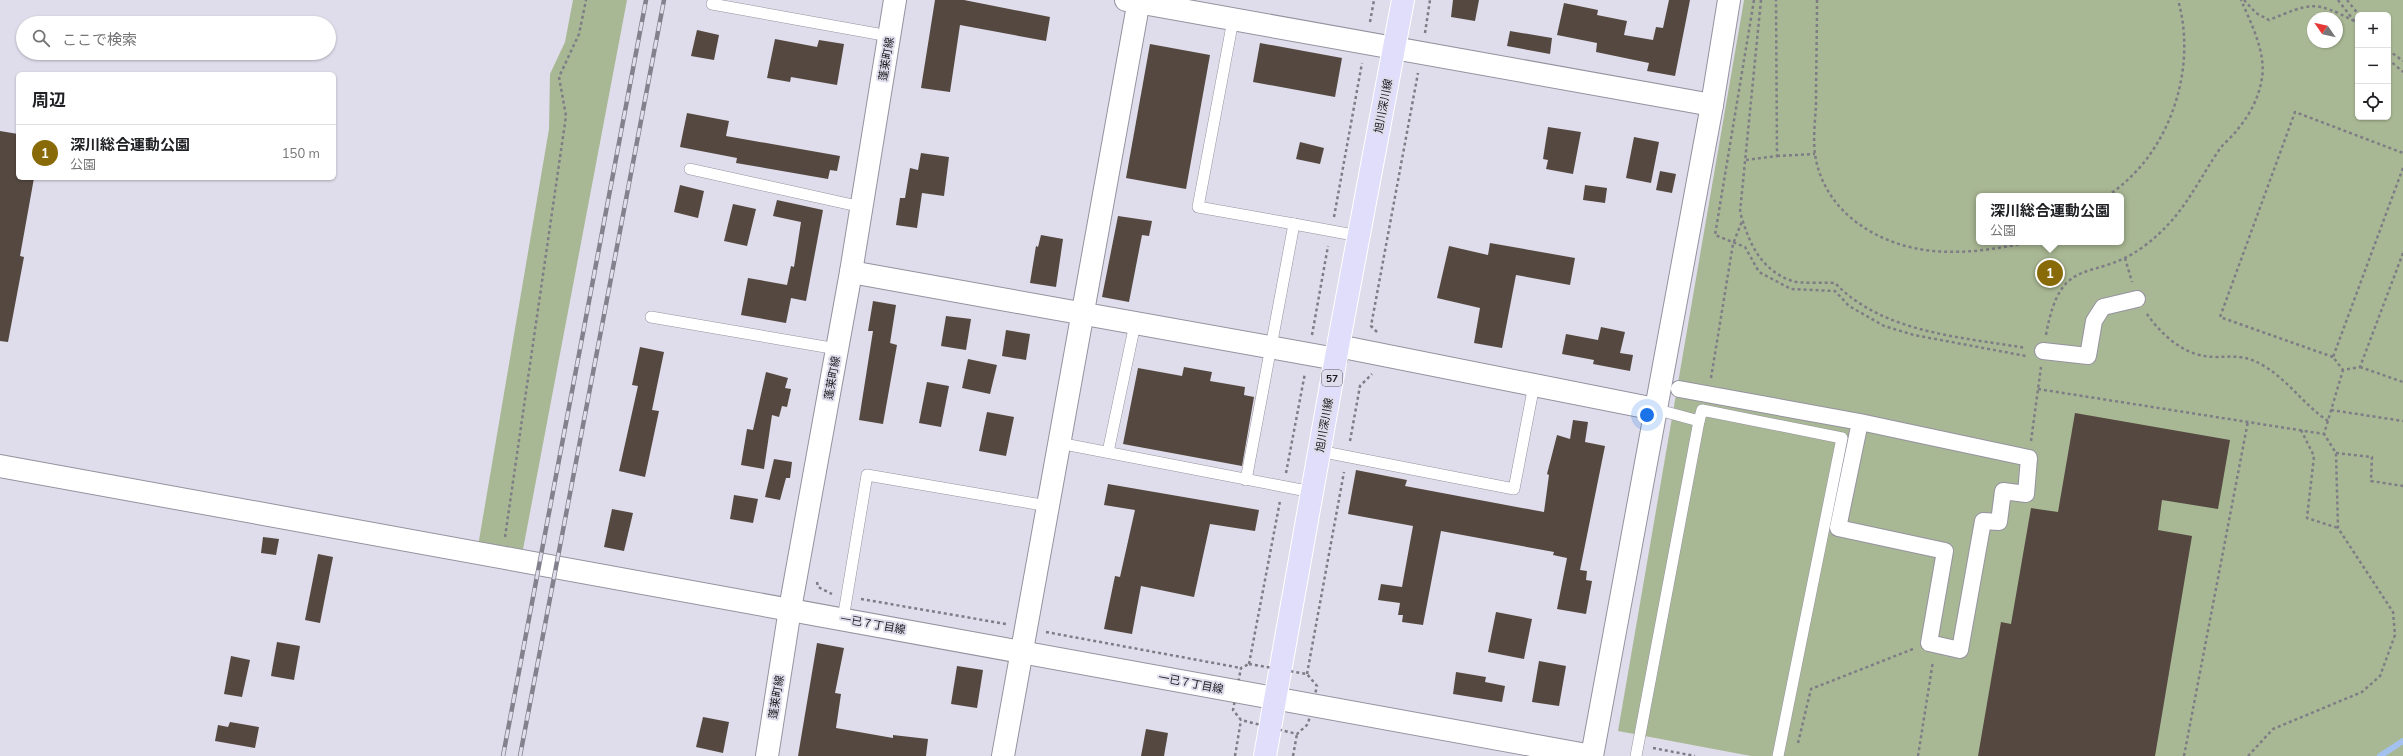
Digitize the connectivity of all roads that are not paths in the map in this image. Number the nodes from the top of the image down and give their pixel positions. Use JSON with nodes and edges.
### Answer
{"nodes":[{"id":1,"x":895,"y":0,"type":"edge"},
{"id":2,"x":1403,"y":0,"type":"edge"},
{"id":3,"x":1729,"y":0,"type":"edge"},
{"id":4,"x":1134,"y":1,"type":"edge"},
{"id":5,"x":712,"y":4,"type":"dead end"},
{"id":6,"x":1233,"y":20,"type":"junction"},
{"id":7,"x":889,"y":36,"type":"junction"},
{"id":8,"x":1394,"y":49,"type":"junction"},
{"id":9,"x":1712,"y":104,"type":"junction"},
{"id":10,"x":690,"y":169,"type":"dead end"},
{"id":11,"x":862,"y":207,"type":"junction"},
{"id":12,"x":1294,"y":224,"type":"junction"},
{"id":13,"x":1359,"y":236,"type":"junction"},
{"id":14,"x":851,"y":272,"type":"junction"},
{"id":15,"x":2137,"y":299,"type":"road end"},
{"id":16,"x":1082,"y":315,"type":"junction"},
{"id":17,"x":651,"y":317,"type":"dead end"},
{"id":18,"x":1135,"y":324,"type":"junction"},
{"id":19,"x":1271,"y":348,"type":"junction"},
{"id":20,"x":837,"y":349,"type":"junction"},
{"id":21,"x":1337,"y":353,"type":"junction"},
{"id":22,"x":2042,"y":355,"type":"road end"},
{"id":23,"x":1534,"y":385,"type":"junction"},
{"id":24,"x":1679,"y":389,"type":"dead end"},
{"id":25,"x":1655,"y":409,"type":"junction"},
{"id":26,"x":1699,"y":421,"type":"junction"},
{"id":27,"x":1860,"y":422,"type":"junction"},
{"id":28,"x":1059,"y":443,"type":"junction"},
{"id":29,"x":1319,"y":451,"type":"junction"},
{"id":30,"x":1108,"y":452,"type":"junction"},
{"id":31,"x":0,"y":466,"type":"edge"},
{"id":32,"x":1246,"y":480,"type":"junction"},
{"id":33,"x":1312,"y":492,"type":"junction"},
{"id":34,"x":1048,"y":506,"type":"junction"},
{"id":35,"x":790,"y":609,"type":"junction"},
{"id":36,"x":843,"y":619,"type":"junction"},
{"id":37,"x":1022,"y":652,"type":"junction"},
{"id":38,"x":1275,"y":699,"type":"junction"},
{"id":39,"x":767,"y":756,"type":"edge"},
{"id":40,"x":1003,"y":756,"type":"edge"},
{"id":41,"x":1265,"y":756,"type":"edge"},
{"id":42,"x":1592,"y":756,"type":"edge"},
{"id":43,"x":1636,"y":756,"type":"edge"},
{"id":44,"x":1778,"y":756,"type":"edge"}],
"edges":[{"from":1,"to":7,"type":"street","name":"蓬莱町線"},
{"from":2,"to":8,"type":"main road","name":"旭川深川線","number":"57"},
{"from":3,"to":9,"type":"street"},
{"from":4,"to":6,"type":"street"},
{"from":4,"to":16,"type":"street"},
{"from":5,"to":7,"type":"lane"},
{"from":6,"to":8,"type":"street"},
{"from":6,"to":12,"type":"lane"},
{"from":7,"to":11,"type":"street","name":"蓬莱町線"},
{"from":8,"to":9,"type":"street"},
{"from":8,"to":13,"type":"main road","name":"旭川深川線","number":"57"},
{"from":9,"to":25,"type":"street"},
{"from":10,"to":11,"type":"lane"},
{"from":11,"to":14,"type":"street","name":"蓬莱町線"},
{"from":12,"to":13,"type":"lane"},
{"from":12,"to":19,"type":"lane"},
{"from":13,"to":21,"type":"main road","name":"旭川深川線","number":"57"},
{"from":14,"to":16,"type":"street"},
{"from":14,"to":20,"type":"street","name":"蓬莱町線"},
{"from":15,"to":22,"type":"street"},
{"from":16,"to":18,"type":"street"},
{"from":16,"to":28,"type":"street"},
{"from":17,"to":20,"type":"lane"},
{"from":18,"to":19,"type":"street"},
{"from":18,"to":30,"type":"lane"},
{"from":19,"to":21,"type":"street"},
{"from":19,"to":32,"type":"lane"},
{"from":20,"to":35,"type":"street","name":"蓬莱町線"},
{"from":21,"to":23,"type":"street"},
{"from":21,"to":29,"type":"main road","name":"旭川深川線","number":"57"},
{"from":23,"to":25,"type":"street"},
{"from":23,"to":29,"type":"lane"},
{"from":24,"to":27,"type":"street"},
{"from":25,"to":26,"type":"lane"},
{"from":25,"to":42,"type":"street"},
{"from":26,"to":43,"type":"lane"},
{"from":26,"to":44,"type":"lane"},
{"from":27,"to":27,"type":"street"},
{"from":28,"to":30,"type":"lane"},
{"from":28,"to":34,"type":"street"},
{"from":29,"to":33,"type":"main road","name":"旭川深川線","number":"57"},
{"from":30,"to":32,"type":"lane"},
{"from":31,"to":35,"type":"street","name":"一已７丁目線"},
{"from":32,"to":33,"type":"lane"},
{"from":33,"to":38,"type":"main road","name":"旭川深川線","number":"57"},
{"from":34,"to":36,"type":"lane"},
{"from":34,"to":37,"type":"street"},
{"from":35,"to":36,"type":"street","name":"一已７丁目線"},
{"from":35,"to":39,"type":"street","name":"蓬莱町線"},
{"from":36,"to":37,"type":"street","name":"一已７丁目線"},
{"from":37,"to":38,"type":"street","name":"一已７丁目線"},
{"from":37,"to":40,"type":"street"},
{"from":38,"to":41,"type":"main road","name":"旭川深川線","number":"57"},
{"from":38,"to":42,"type":"street","name":"一已７丁目線"}]}
